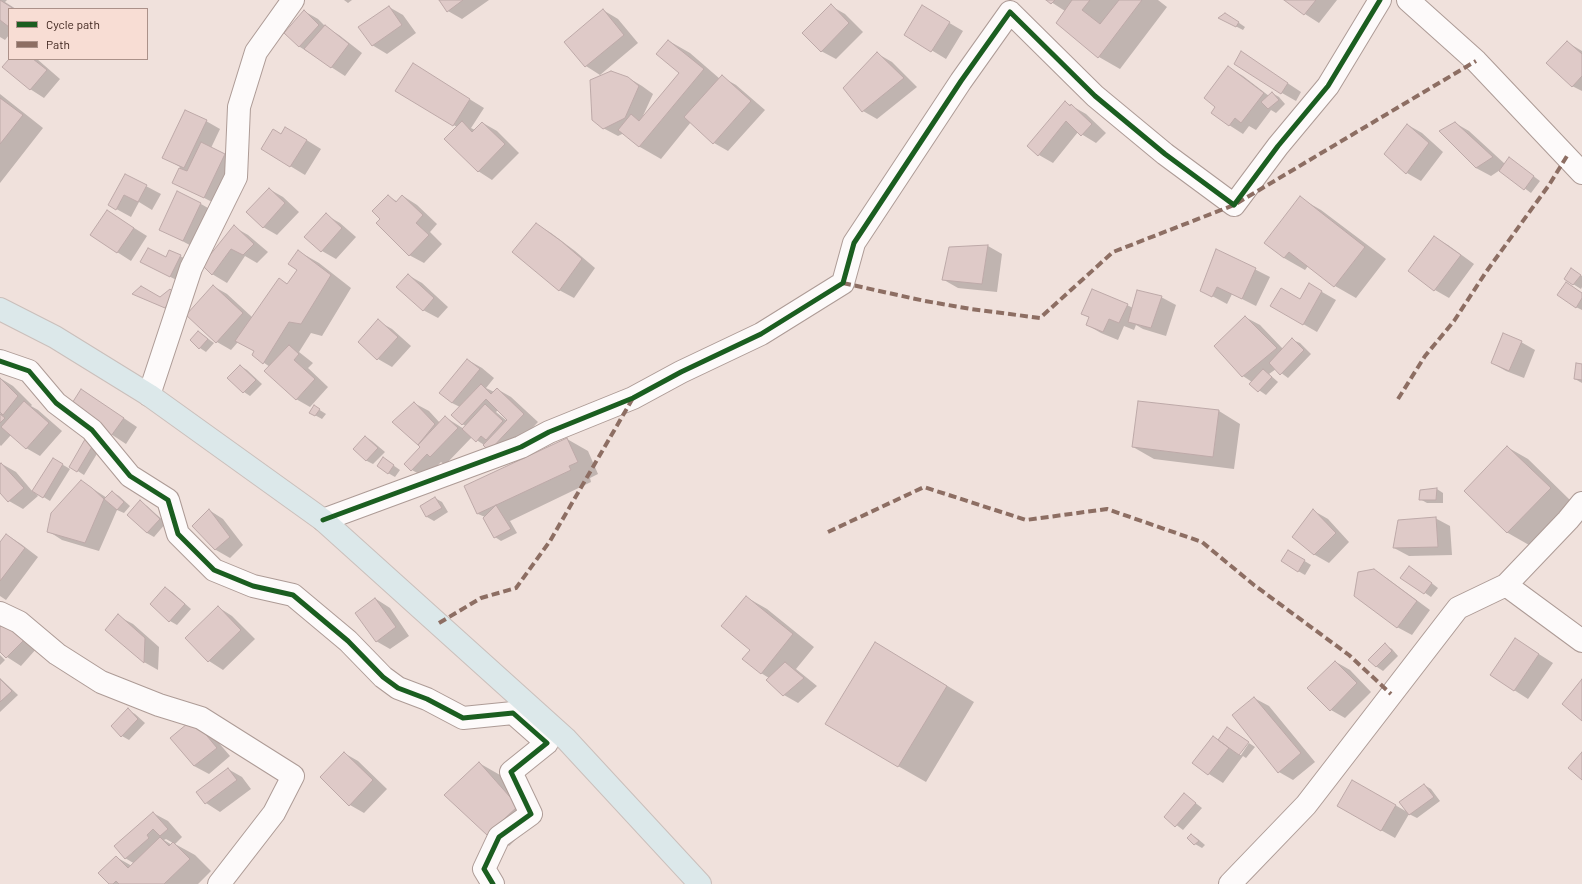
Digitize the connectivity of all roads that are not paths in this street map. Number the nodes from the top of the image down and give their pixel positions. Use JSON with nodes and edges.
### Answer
{"nodes":[{"id":1,"x":293,"y":0,"type":"edge"},
{"id":2,"x":1380,"y":0,"type":"edge"},
{"id":3,"x":1408,"y":0,"type":"edge"},
{"id":4,"x":1004,"y":6,"type":"edge"},
{"id":5,"x":1582,"y":173,"type":"edge"},
{"id":6,"x":0,"y":309,"type":"edge"},
{"id":7,"x":0,"y":361,"type":"edge"},
{"id":8,"x":149,"y":395,"type":"junction"},
{"id":9,"x":1582,"y":503,"type":"edge"},
{"id":10,"x":323,"y":520,"type":"junction"},
{"id":11,"x":1506,"y":585,"type":"junction"},
{"id":12,"x":0,"y":613,"type":"edge"},
{"id":13,"x":1582,"y":641,"type":"edge"},
{"id":14,"x":219,"y":884,"type":"edge"},
{"id":15,"x":493,"y":884,"type":"edge"},
{"id":16,"x":700,"y":884,"type":"edge"},
{"id":17,"x":1230,"y":884,"type":"edge"}],
"edges":[{"from":1,"to":8,"type":"street"},
{"from":2,"to":4,"type":"street"},
{"from":3,"to":5,"type":"street"},
{"from":4,"to":10,"type":"street"},
{"from":6,"to":8,"type":"main road"},
{"from":7,"to":15,"type":"street"},
{"from":8,"to":10,"type":"main road"},
{"from":9,"to":11,"type":"street"},
{"from":10,"to":16,"type":"main road"},
{"from":11,"to":13,"type":"street"},
{"from":11,"to":17,"type":"street"},
{"from":12,"to":14,"type":"street"}]}
